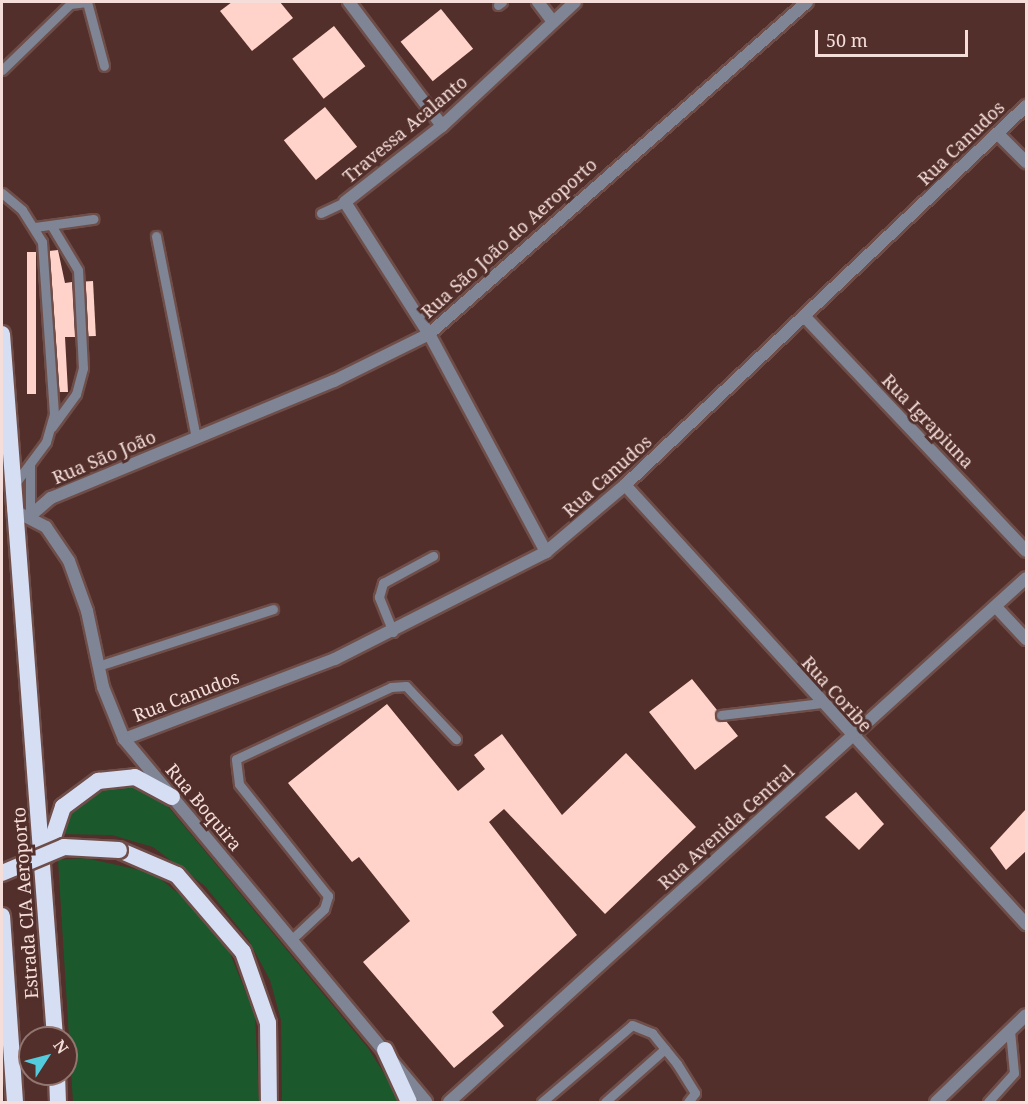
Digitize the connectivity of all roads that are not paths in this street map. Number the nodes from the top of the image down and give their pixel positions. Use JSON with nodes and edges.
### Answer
{"nodes":[{"id":1,"x":349,"y":2,"type":"edge"},
{"id":2,"x":538,"y":2,"type":"edge"},
{"id":3,"x":575,"y":2,"type":"edge"},
{"id":4,"x":807,"y":2,"type":"edge"},
{"id":5,"x":68,"y":3,"type":"edge"},
{"id":6,"x":553,"y":22,"type":"junction"},
{"id":7,"x":104,"y":66,"type":"dead end"},
{"id":8,"x":2,"y":70,"type":"edge"},
{"id":9,"x":1026,"y":106,"type":"edge"},
{"id":10,"x":442,"y":126,"type":"junction"},
{"id":11,"x":998,"y":134,"type":"junction"},
{"id":12,"x":1026,"y":162,"type":"edge"},
{"id":13,"x":2,"y":193,"type":"edge"},
{"id":14,"x":345,"y":202,"type":"junction"},
{"id":15,"x":321,"y":213,"type":"dead end"},
{"id":16,"x":93,"y":219,"type":"dead end"},
{"id":17,"x":51,"y":225,"type":"junction"},
{"id":18,"x":35,"y":227,"type":"junction"},
{"id":19,"x":156,"y":236,"type":"dead end"},
{"id":20,"x":804,"y":316,"type":"junction"},
{"id":21,"x":2,"y":334,"type":"edge"},
{"id":22,"x":429,"y":334,"type":"junction"},
{"id":23,"x":49,"y":432,"type":"junction"},
{"id":24,"x":196,"y":438,"type":"junction"},
{"id":25,"x":30,"y":464,"type":"junction"},
{"id":26,"x":625,"y":485,"type":"junction"},
{"id":27,"x":11,"y":490,"type":"junction"},
{"id":28,"x":13,"y":510,"type":"junction"},
{"id":29,"x":30,"y":516,"type":"junction"},
{"id":30,"x":1026,"y":551,"type":"edge"},
{"id":31,"x":546,"y":552,"type":"junction"},
{"id":32,"x":433,"y":555,"type":"dead end"},
{"id":33,"x":1026,"y":578,"type":"edge"},
{"id":34,"x":996,"y":607,"type":"junction"},
{"id":35,"x":273,"y":609,"type":"dead end"},
{"id":36,"x":393,"y":632,"type":"junction"},
{"id":37,"x":1026,"y":639,"type":"edge"},
{"id":38,"x":98,"y":666,"type":"junction"},
{"id":39,"x":821,"y":703,"type":"junction"},
{"id":40,"x":721,"y":715,"type":"dead end"},
{"id":41,"x":851,"y":737,"type":"junction"},
{"id":42,"x":124,"y":739,"type":"junction"},
{"id":43,"x":456,"y":739,"type":"dead end"},
{"id":44,"x":172,"y":797,"type":"junction"},
{"id":45,"x":2,"y":873,"type":"edge"},
{"id":46,"x":43,"y":876,"type":"junction"},
{"id":47,"x":2,"y":916,"type":"edge"},
{"id":48,"x":1026,"y":924,"type":"edge"},
{"id":49,"x":292,"y":939,"type":"junction"},
{"id":50,"x":1026,"y":1015,"type":"edge"},
{"id":51,"x":54,"y":1026,"type":"edge"},
{"id":52,"x":1010,"y":1031,"type":"junction"},
{"id":53,"x":665,"y":1048,"type":"junction"},
{"id":54,"x":385,"y":1050,"type":"junction"},
{"id":55,"x":57,"y":1086,"type":"edge"},
{"id":56,"x":15,"y":1102,"type":"edge"},
{"id":57,"x":58,"y":1102,"type":"edge"},
{"id":58,"x":269,"y":1102,"type":"edge"},
{"id":59,"x":409,"y":1102,"type":"edge"},
{"id":60,"x":426,"y":1102,"type":"edge"},
{"id":61,"x":449,"y":1102,"type":"edge"},
{"id":62,"x":542,"y":1102,"type":"edge"},
{"id":63,"x":605,"y":1102,"type":"edge"},
{"id":64,"x":688,"y":1102,"type":"edge"},
{"id":65,"x":936,"y":1102,"type":"edge"},
{"id":66,"x":988,"y":1102,"type":"edge"}],
"edges":[{"from":1,"to":10,"type":"street"},
{"from":2,"to":6,"type":"street"},
{"from":3,"to":6,"type":"street","name":"Travessa Acalanto"},
{"from":4,"to":22,"type":"street","name":"Rua São João do Aeroporto"},
{"from":5,"to":7,"type":"lane"},
{"from":5,"to":8,"type":"lane"},
{"from":6,"to":10,"type":"street","name":"Travessa Acalanto"},
{"from":9,"to":11,"type":"street","name":"Rua Canudos"},
{"from":10,"to":14,"type":"street","name":"Travessa Acalanto"},
{"from":11,"to":12,"type":"street"},
{"from":11,"to":20,"type":"street","name":"Rua Canudos"},
{"from":13,"to":18,"type":"lane"},
{"from":14,"to":15,"type":"lane"},
{"from":14,"to":22,"type":"street","name":"Travessa Acalanto"},
{"from":16,"to":17,"type":"lane"},
{"from":17,"to":18,"type":"lane"},
{"from":17,"to":23,"type":"lane"},
{"from":18,"to":23,"type":"lane"},
{"from":19,"to":24,"type":"lane"},
{"from":20,"to":26,"type":"street","name":"Rua Canudos"},
{"from":20,"to":30,"type":"street","name":"Rua Igrapiuna"},
{"from":21,"to":27,"type":"highway","name":"Estrada CIA Aeroporto"},
{"from":22,"to":24,"type":"street","name":"Rua São João do Aeroporto"},
{"from":22,"to":31,"type":"street","name":"Travessa Acalanto"},
{"from":23,"to":25,"type":"lane"},
{"from":24,"to":29,"type":"street","name":"Rua São João"},
{"from":25,"to":27,"type":"lane"},
{"from":25,"to":29,"type":"lane"},
{"from":26,"to":31,"type":"street","name":"Rua Canudos"},
{"from":26,"to":39,"type":"street","name":"Rua Coribe"},
{"from":27,"to":28,"type":"highway","name":"Estrada CIA Aeroporto"},
{"from":28,"to":29,"type":"street","name":"Rua Boquira"},
{"from":28,"to":46,"type":"highway","name":"Estrada CIA Aeroporto"},
{"from":29,"to":38,"type":"street","name":"Rua Boquira"},
{"from":31,"to":36,"type":"street","name":"Rua Canudos"},
{"from":32,"to":36,"type":"lane"},
{"from":33,"to":34,"type":"street","name":"Rua Avenida Central"},
{"from":34,"to":37,"type":"street"},
{"from":34,"to":41,"type":"street","name":"Rua Avenida Central"},
{"from":35,"to":38,"type":"lane"},
{"from":36,"to":42,"type":"street","name":"Rua Canudos"},
{"from":38,"to":42,"type":"street","name":"Rua Boquira"},
{"from":39,"to":40,"type":"lane"},
{"from":39,"to":41,"type":"street","name":"Rua Coribe"},
{"from":41,"to":48,"type":"street","name":"Rua Coribe"},
{"from":41,"to":61,"type":"street","name":"Rua Avenida Central"},
{"from":42,"to":44,"type":"street","name":"Rua Boquira"},
{"from":43,"to":49,"type":"lane"},
{"from":44,"to":46,"type":"highway"},
{"from":44,"to":49,"type":"street","name":"Rua Boquira"},
{"from":45,"to":58,"type":"highway","bridge":true},
{"from":46,"to":51,"type":"highway","name":"Estrada CIA Aeroporto"},
{"from":47,"to":56,"type":"highway","name":"Estrada CIA Aeroporto"},
{"from":49,"to":54,"type":"street","name":"Rua Boquira"},
{"from":50,"to":52,"type":"street"},
{"from":52,"to":65,"type":"street"},
{"from":52,"to":66,"type":"lane"},
{"from":53,"to":62,"type":"lane"},
{"from":53,"to":63,"type":"lane"},
{"from":53,"to":64,"type":"lane"},
{"from":54,"to":59,"type":"highway"},
{"from":54,"to":60,"type":"street","name":"Rua Boquira"},
{"from":55,"to":57,"type":"highway"}]}
